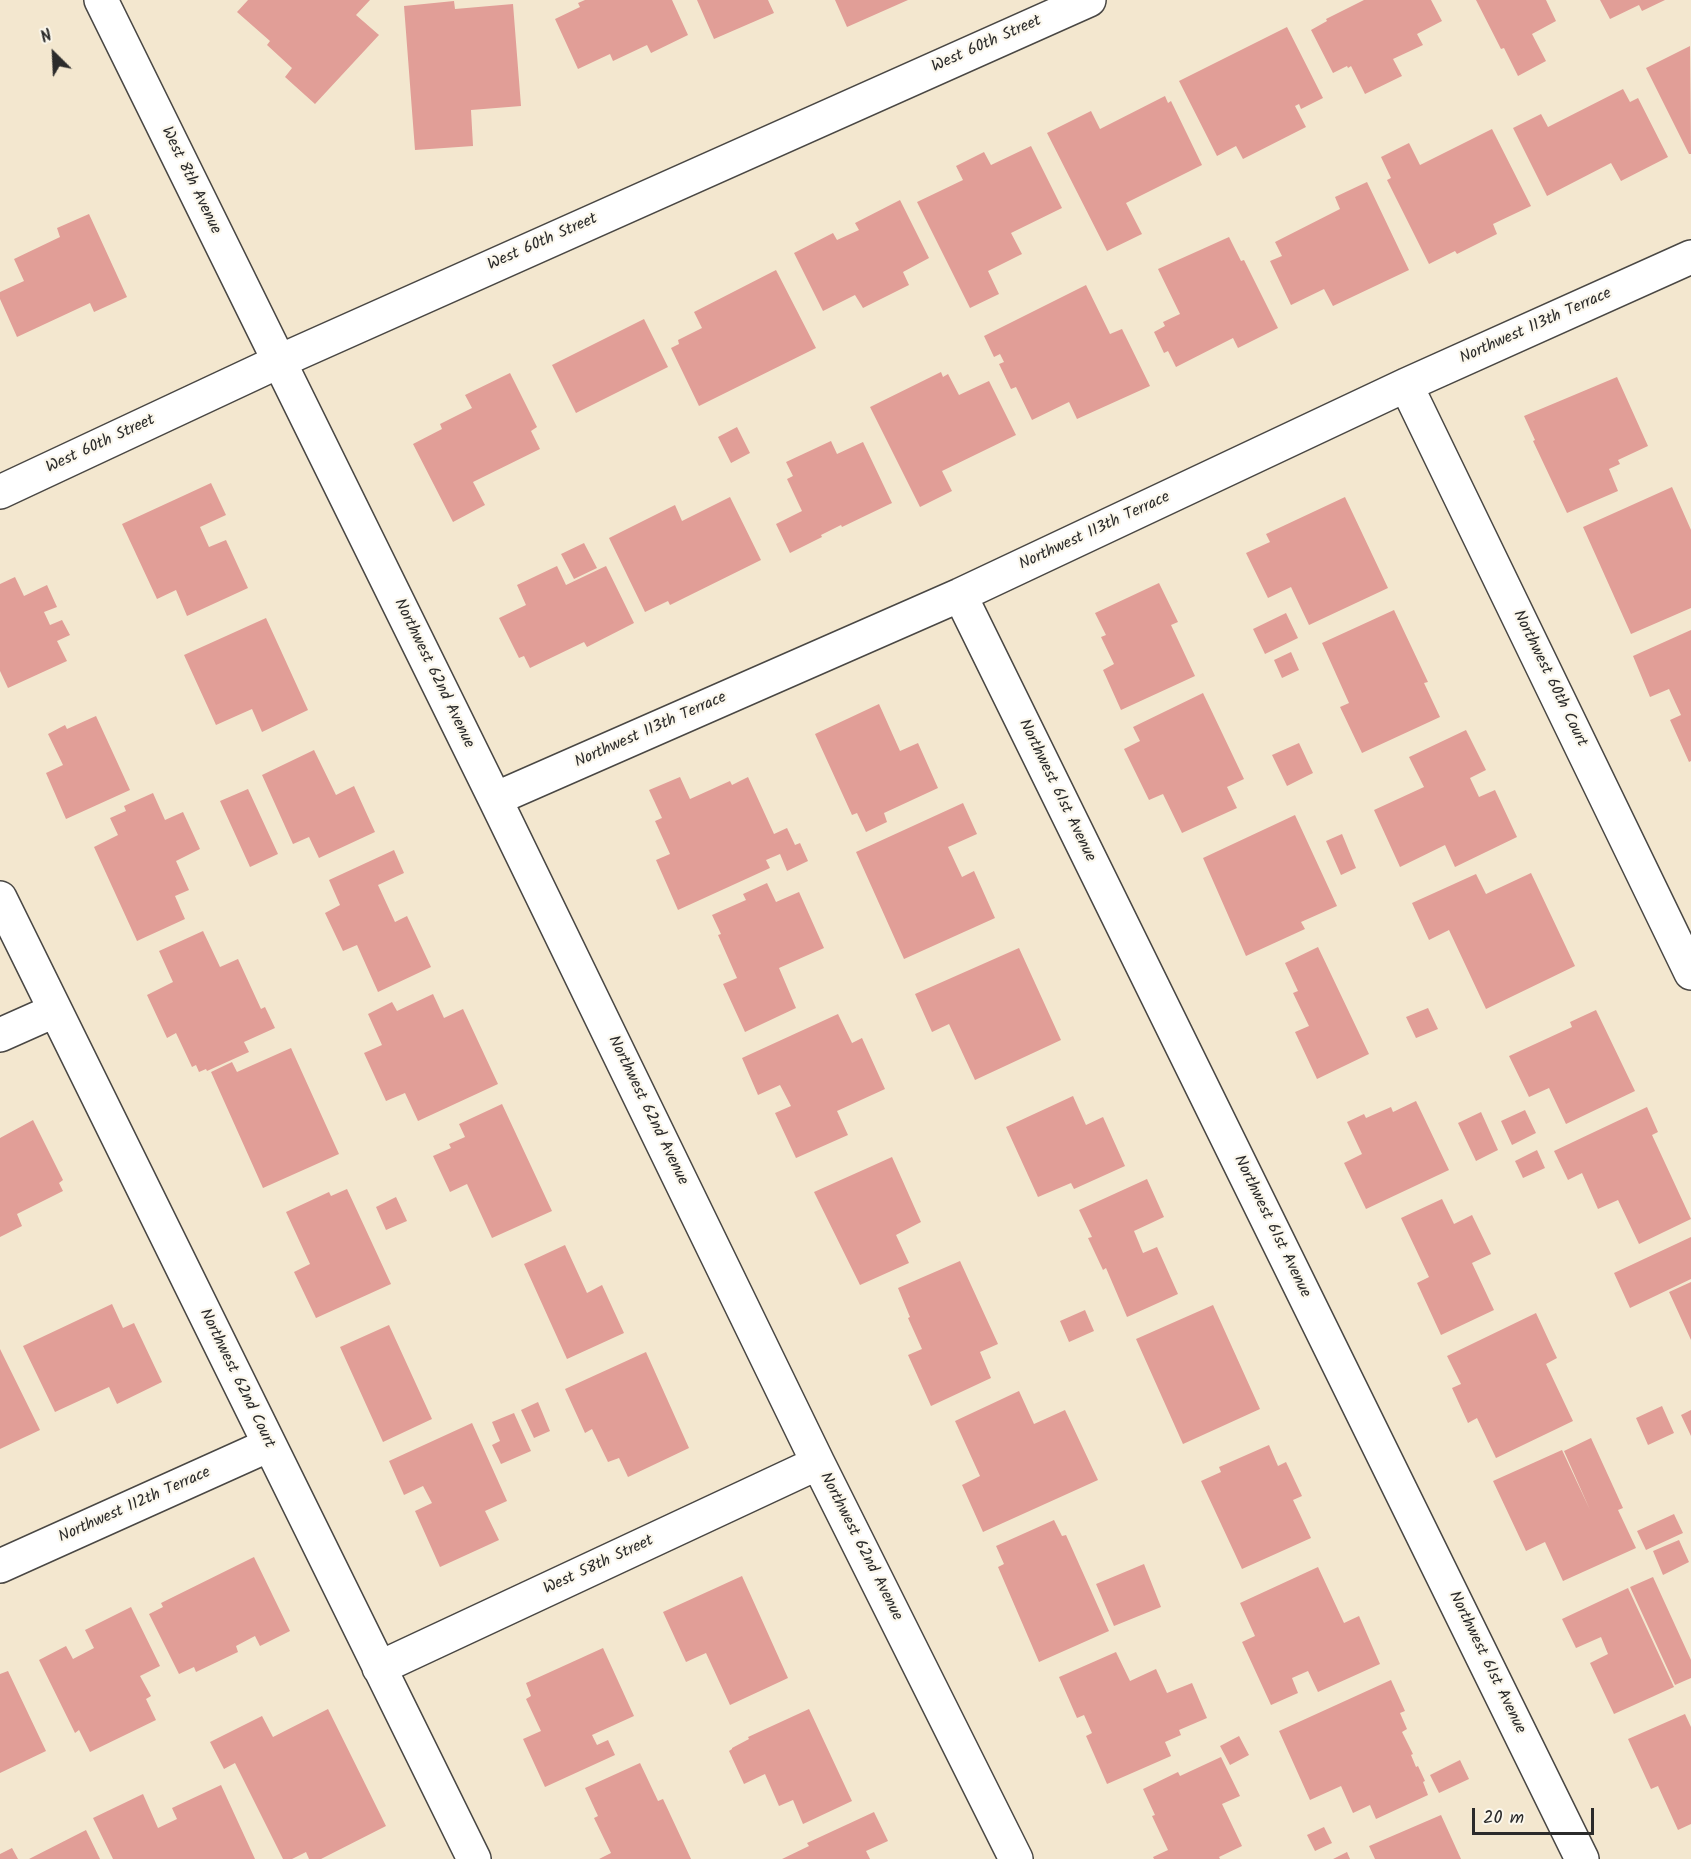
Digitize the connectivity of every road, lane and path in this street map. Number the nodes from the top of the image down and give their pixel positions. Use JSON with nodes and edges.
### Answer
{"nodes":[{"id":1,"x":101,"y":0,"type":"edge"},
{"id":2,"x":1089,"y":0,"type":"edge"},
{"id":3,"x":1691,"y":257,"type":"edge"},
{"id":4,"x":280,"y":361,"type":"junction"},
{"id":5,"x":1406,"y":386,"type":"junction"},
{"id":6,"x":0,"y":492,"type":"edge"},
{"id":7,"x":960,"y":595,"type":"junction"},
{"id":8,"x":495,"y":799,"type":"junction"},
{"id":9,"x":0,"y":898,"type":"edge"},
{"id":10,"x":1691,"y":973,"type":"edge"},
{"id":11,"x":54,"y":1011,"type":"junction"},
{"id":12,"x":0,"y":1035,"type":"edge"},
{"id":13,"x":269,"y":1445,"type":"junction"},
{"id":14,"x":818,"y":1463,"type":"junction"},
{"id":15,"x":0,"y":1566,"type":"edge"},
{"id":16,"x":379,"y":1668,"type":"junction"},
{"id":17,"x":474,"y":1859,"type":"edge"},
{"id":18,"x":1016,"y":1859,"type":"edge"},
{"id":19,"x":1582,"y":1859,"type":"edge"}],
"edges":[{"from":1,"to":4,"type":"street","name":"West 8th Avenue"},
{"from":2,"to":4,"type":"street","name":"West 60th Street"},
{"from":3,"to":5,"type":"street","name":"Northwest 113th Terrace"},
{"from":4,"to":6,"type":"street","name":"West 60th Street"},
{"from":4,"to":8,"type":"street","name":"Northwest 62nd Avenue"},
{"from":5,"to":7,"type":"street","name":"Northwest 113th Terrace"},
{"from":5,"to":10,"type":"street","name":"Northwest 60th Court"},
{"from":7,"to":8,"type":"street","name":"Northwest 113th Terrace"},
{"from":7,"to":19,"type":"street","name":"Northwest 61st Avenue"},
{"from":8,"to":14,"type":"street","name":"Northwest 62nd Avenue"},
{"from":9,"to":11,"type":"street","name":"Northwest 62nd Court"},
{"from":11,"to":12,"type":"street"},
{"from":11,"to":13,"type":"street","name":"Northwest 62nd Court"},
{"from":13,"to":15,"type":"street","name":"Northwest 112th Terrace"},
{"from":13,"to":16,"type":"street","name":"Northwest 62nd Court"},
{"from":14,"to":16,"type":"street","name":"West 58th Street"},
{"from":14,"to":18,"type":"street","name":"Northwest 62nd Avenue"},
{"from":16,"to":17,"type":"street","name":"Northwest 62nd Court"}]}
